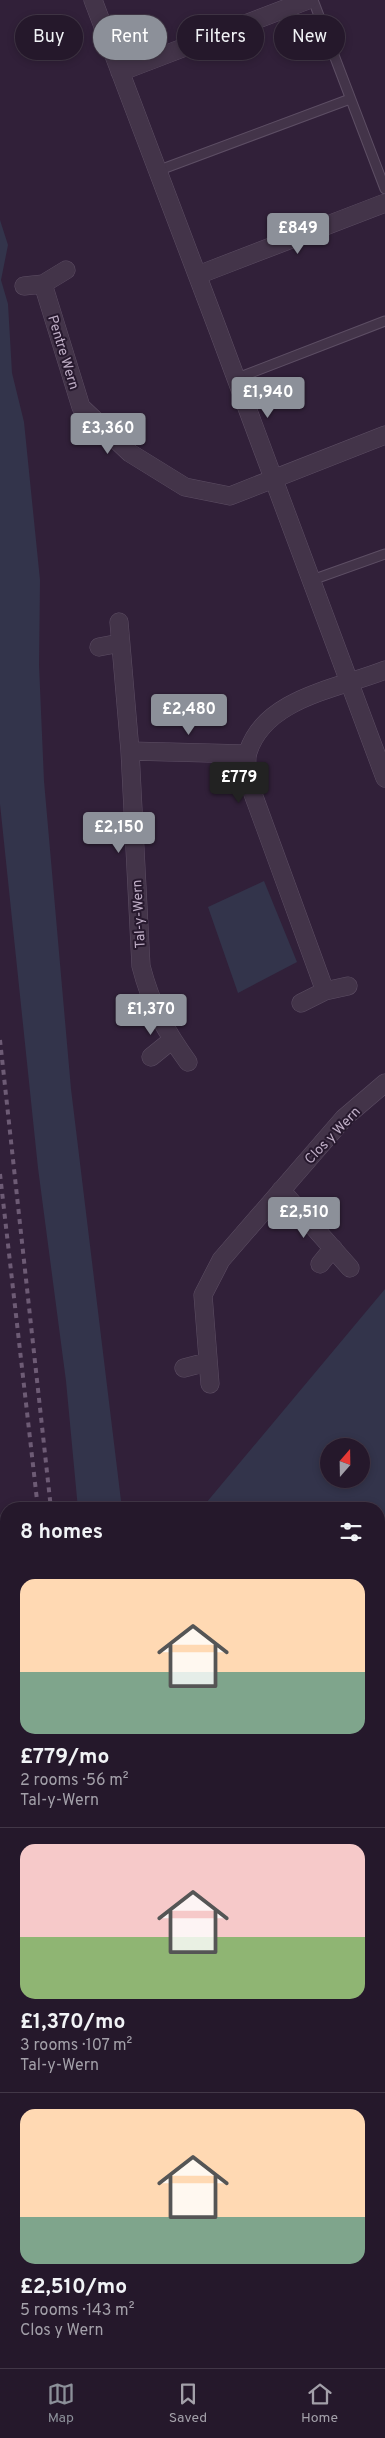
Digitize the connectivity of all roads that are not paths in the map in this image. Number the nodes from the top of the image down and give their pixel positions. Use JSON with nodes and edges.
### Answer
{"nodes":[{"id":1,"x":93,"y":0,"type":"edge"},
{"id":2,"x":306,"y":1,"type":"edge"},
{"id":3,"x":120,"y":72,"type":"junction"},
{"id":4,"x":350,"y":99,"type":"junction"},
{"id":5,"x":157,"y":171,"type":"junction"},
{"id":6,"x":385,"y":189,"type":"edge"},
{"id":7,"x":385,"y":203,"type":"edge"},
{"id":8,"x":66,"y":270,"type":"dead end"},
{"id":9,"x":198,"y":276,"type":"junction"},
{"id":10,"x":43,"y":284,"type":"junction"},
{"id":11,"x":24,"y":286,"type":"dead end"},
{"id":12,"x":385,"y":321,"type":"edge"},
{"id":13,"x":235,"y":379,"type":"junction"},
{"id":14,"x":385,"y":436,"type":"edge"},
{"id":15,"x":273,"y":478,"type":"junction"},
{"id":16,"x":385,"y":554,"type":"edge"},
{"id":17,"x":312,"y":580,"type":"junction"},
{"id":18,"x":119,"y":622,"type":"dead end"},
{"id":19,"x":120,"y":643,"type":"junction"},
{"id":20,"x":99,"y":647,"type":"dead end"},
{"id":21,"x":385,"y":670,"type":"edge"},
{"id":22,"x":350,"y":684,"type":"junction"},
{"id":23,"x":130,"y":751,"type":"junction"},
{"id":24,"x":247,"y":754,"type":"junction"},
{"id":25,"x":385,"y":778,"type":"edge"},
{"id":26,"x":348,"y":986,"type":"dead end"},
{"id":27,"x":325,"y":991,"type":"junction"},
{"id":28,"x":301,"y":1003,"type":"dead end"},
{"id":29,"x":172,"y":1040,"type":"junction"},
{"id":30,"x":151,"y":1057,"type":"dead end"},
{"id":31,"x":188,"y":1062,"type":"dead end"},
{"id":32,"x":385,"y":1083,"type":"edge"},
{"id":33,"x":281,"y":1190,"type":"junction"},
{"id":34,"x":333,"y":1248,"type":"junction"},
{"id":35,"x":320,"y":1264,"type":"dead end"},
{"id":36,"x":350,"y":1268,"type":"dead end"},
{"id":37,"x":207,"y":1362,"type":"junction"},
{"id":38,"x":184,"y":1368,"type":"dead end"},
{"id":39,"x":210,"y":1384,"type":"dead end"}],
"edges":[{"from":1,"to":3,"type":"street"},
{"from":2,"to":3,"type":"street"},
{"from":2,"to":4,"type":"lane"},
{"from":3,"to":5,"type":"street"},
{"from":4,"to":5,"type":"lane"},
{"from":4,"to":6,"type":"lane"},
{"from":5,"to":9,"type":"street"},
{"from":7,"to":9,"type":"street"},
{"from":8,"to":10,"type":"street"},
{"from":9,"to":13,"type":"street"},
{"from":10,"to":11,"type":"street"},
{"from":10,"to":15,"type":"street","name":"Pentre Wern"},
{"from":12,"to":13,"type":"lane"},
{"from":13,"to":15,"type":"street"},
{"from":14,"to":15,"type":"street","name":"Pentre Wern"},
{"from":15,"to":17,"type":"street"},
{"from":16,"to":17,"type":"lane"},
{"from":17,"to":22,"type":"street"},
{"from":18,"to":19,"type":"street","name":"Tal-y-Wern"},
{"from":19,"to":20,"type":"street"},
{"from":19,"to":23,"type":"street","name":"Tal-y-Wern"},
{"from":21,"to":22,"type":"street"},
{"from":22,"to":24,"type":"street"},
{"from":22,"to":25,"type":"street"},
{"from":23,"to":24,"type":"street"},
{"from":23,"to":29,"type":"street","name":"Tal-y-Wern"},
{"from":24,"to":27,"type":"street"},
{"from":26,"to":27,"type":"street"},
{"from":27,"to":28,"type":"street"},
{"from":29,"to":30,"type":"street"},
{"from":29,"to":31,"type":"street","name":"Tal-y-Wern"},
{"from":32,"to":33,"type":"street","name":"Clos y Wern"},
{"from":33,"to":34,"type":"street"},
{"from":33,"to":37,"type":"street","name":"Clos y Wern"},
{"from":34,"to":35,"type":"street"},
{"from":34,"to":36,"type":"street"},
{"from":37,"to":38,"type":"street"},
{"from":37,"to":39,"type":"street","name":"Clos y Wern"}]}
